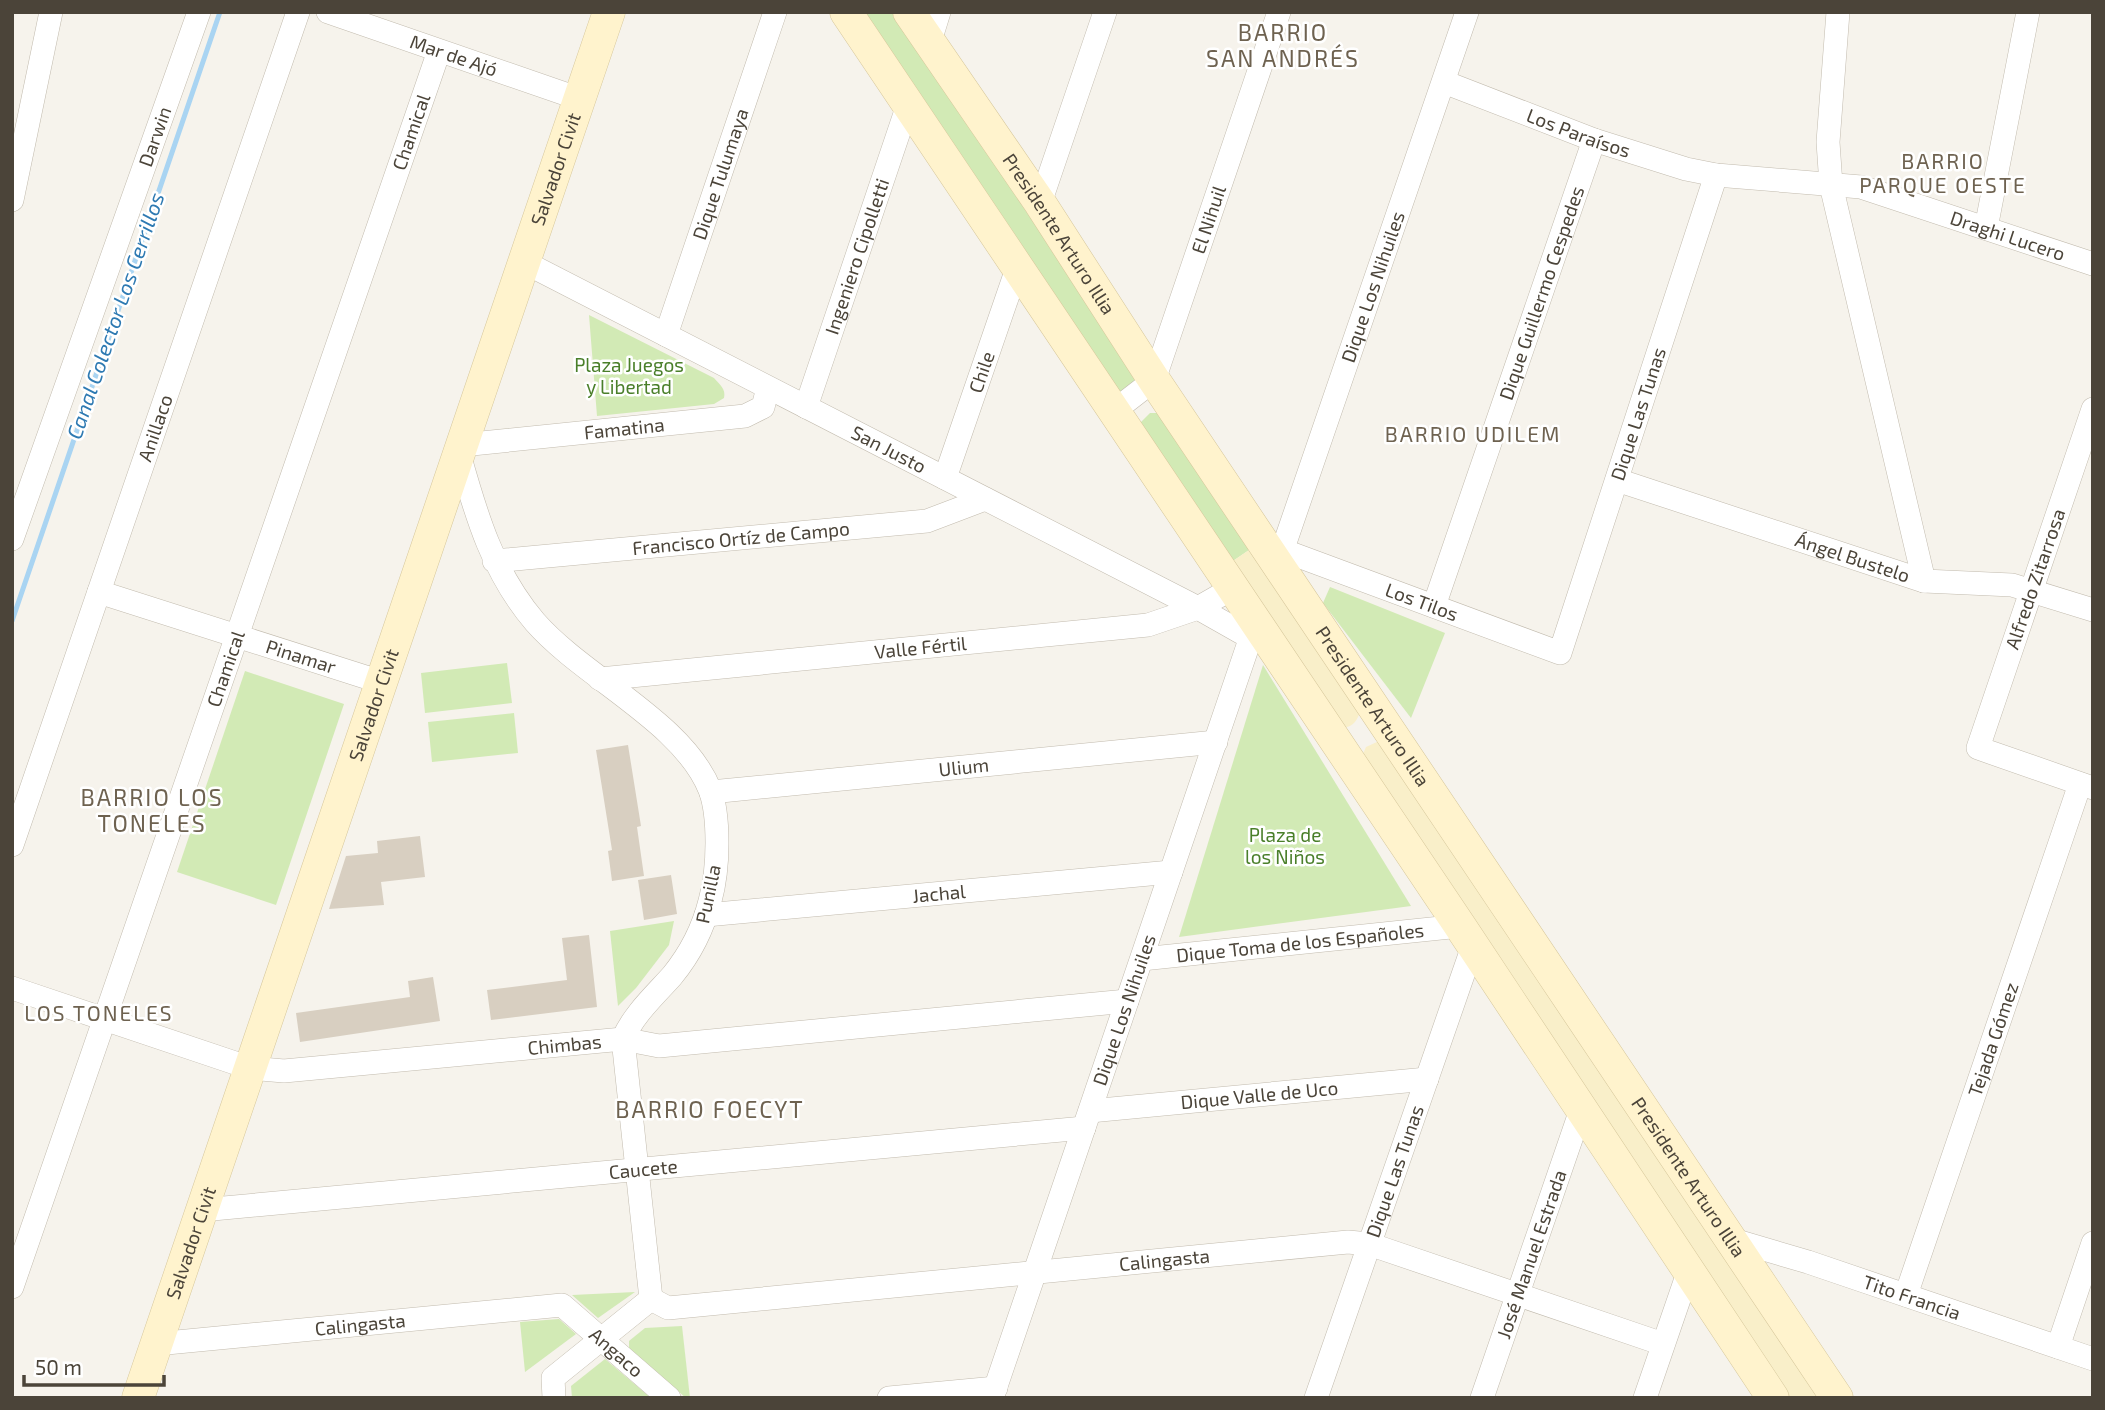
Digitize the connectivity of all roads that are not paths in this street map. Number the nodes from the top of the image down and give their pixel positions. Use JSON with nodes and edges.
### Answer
{"nodes":[{"id":1,"x":51,"y":12,"type":"edge"},
{"id":2,"x":199,"y":12,"type":"edge"},
{"id":3,"x":298,"y":12,"type":"edge"},
{"id":4,"x":328,"y":12,"type":"edge"},
{"id":5,"x":609,"y":12,"type":"edge"},
{"id":6,"x":775,"y":12,"type":"edge"},
{"id":7,"x":846,"y":12,"type":"edge"},
{"id":8,"x":909,"y":12,"type":"edge"},
{"id":9,"x":1105,"y":12,"type":"edge"},
{"id":10,"x":1279,"y":12,"type":"edge"},
{"id":11,"x":1467,"y":12,"type":"edge"},
{"id":12,"x":1838,"y":12,"type":"edge"},
{"id":13,"x":2028,"y":12,"type":"edge"},
{"id":14,"x":934,"y":27,"type":"edge"},
{"id":15,"x":439,"y":51,"type":"junction"},
{"id":16,"x":1444,"y":82,"type":"junction"},
{"id":17,"x":580,"y":99,"type":"junction"},
{"id":18,"x":908,"y":105,"type":"junction"},
{"id":19,"x":1594,"y":140,"type":"junction"},
{"id":20,"x":16,"y":166,"type":"edge"},
{"id":21,"x":1716,"y":175,"type":"junction"},
{"id":22,"x":1831,"y":185,"type":"junction"},
{"id":23,"x":12,"y":200,"type":"edge"},
{"id":24,"x":1040,"y":203,"type":"junction"},
{"id":25,"x":1986,"y":228,"type":"junction"},
{"id":26,"x":524,"y":262,"type":"junction"},
{"id":27,"x":2093,"y":264,"type":"edge"},
{"id":28,"x":1018,"y":266,"type":"junction"},
{"id":29,"x":666,"y":335,"type":"junction"},
{"id":30,"x":1154,"y":380,"type":"junction"},
{"id":31,"x":768,"y":388,"type":"junction"},
{"id":32,"x":806,"y":407,"type":"junction"},
{"id":33,"x":2093,"y":409,"type":"edge"},
{"id":34,"x":1114,"y":411,"type":"junction"},
{"id":35,"x":461,"y":449,"type":"junction"},
{"id":36,"x":945,"y":478,"type":"junction"},
{"id":37,"x":1617,"y":480,"type":"junction"},
{"id":38,"x":985,"y":499,"type":"junction"},
{"id":39,"x":12,"y":539,"type":"edge"},
{"id":40,"x":1280,"y":556,"type":"junction"},
{"id":41,"x":494,"y":561,"type":"junction"},
{"id":42,"x":1924,"y":580,"type":"junction"},
{"id":43,"x":1233,"y":588,"type":"junction"},
{"id":44,"x":2031,"y":591,"type":"junction"},
{"id":45,"x":99,"y":592,"type":"junction"},
{"id":46,"x":1434,"y":606,"type":"junction"},
{"id":47,"x":1198,"y":608,"type":"junction"},
{"id":48,"x":2093,"y":610,"type":"edge"},
{"id":49,"x":1253,"y":630,"type":"junction"},
{"id":50,"x":236,"y":635,"type":"junction"},
{"id":51,"x":1560,"y":653,"type":"joint"},
{"id":52,"x":600,"y":679,"type":"junction"},
{"id":53,"x":381,"y":682,"type":"junction"},
{"id":54,"x":1383,"y":719,"type":"junction"},
{"id":55,"x":1216,"y":742,"type":"junction"},
{"id":56,"x":1341,"y":750,"type":"junction"},
{"id":57,"x":2087,"y":786,"type":"edge"},
{"id":58,"x":711,"y":792,"type":"junction"},
{"id":59,"x":12,"y":845,"type":"edge"},
{"id":60,"x":1171,"y":872,"type":"junction"},
{"id":61,"x":706,"y":915,"type":"junction"},
{"id":62,"x":1467,"y":936,"type":"junction"},
{"id":63,"x":1142,"y":959,"type":"junction"},
{"id":64,"x":12,"y":988,"type":"edge"},
{"id":65,"x":1128,"y":1001,"type":"junction"},
{"id":66,"x":104,"y":1019,"type":"junction"},
{"id":67,"x":623,"y":1039,"type":"junction"},
{"id":68,"x":250,"y":1068,"type":"junction"},
{"id":69,"x":1427,"y":1079,"type":"junction"},
{"id":70,"x":1581,"y":1110,"type":"junction"},
{"id":71,"x":1087,"y":1119,"type":"junction"},
{"id":72,"x":639,"y":1170,"type":"junction"},
{"id":73,"x":202,"y":1210,"type":"junction"},
{"id":74,"x":1730,"y":1239,"type":"junction"},
{"id":75,"x":1369,"y":1244,"type":"junction"},
{"id":76,"x":2093,"y":1244,"type":"edge"},
{"id":77,"x":1035,"y":1273,"type":"junction"},
{"id":78,"x":1688,"y":1273,"type":"junction"},
{"id":79,"x":12,"y":1287,"type":"edge"},
{"id":80,"x":1518,"y":1294,"type":"junction"},
{"id":81,"x":1906,"y":1295,"type":"junction"},
{"id":82,"x":651,"y":1299,"type":"junction"},
{"id":83,"x":562,"y":1305,"type":"joint"},
{"id":84,"x":601,"y":1339,"type":"junction"},
{"id":85,"x":156,"y":1344,"type":"junction"},
{"id":86,"x":1663,"y":1344,"type":"junction"},
{"id":87,"x":2058,"y":1347,"type":"junction"},
{"id":88,"x":2093,"y":1359,"type":"edge"},
{"id":89,"x":994,"y":1393,"type":"edge"},
{"id":90,"x":138,"y":1398,"type":"edge"},
{"id":91,"x":554,"y":1398,"type":"edge"},
{"id":92,"x":669,"y":1398,"type":"edge"},
{"id":93,"x":889,"y":1398,"type":"edge"},
{"id":94,"x":1316,"y":1398,"type":"edge"},
{"id":95,"x":1482,"y":1398,"type":"edge"},
{"id":96,"x":1645,"y":1398,"type":"edge"},
{"id":97,"x":1773,"y":1398,"type":"edge"},
{"id":98,"x":1837,"y":1398,"type":"edge"}],
"edges":[{"from":1,"to":20,"type":"street"},
{"from":2,"to":39,"type":"street","name":"Darwin"},
{"from":3,"to":45,"type":"street","name":"Anillaco"},
{"from":4,"to":15,"type":"street","name":"Mar de Ajó"},
{"from":5,"to":17,"type":"street","name":"Salvador Civit"},
{"from":6,"to":29,"type":"street","name":"Dique Tulumaya"},
{"from":7,"to":18,"type":"street"},
{"from":8,"to":14,"type":"street","name":"Presidente Arturo Illia"},
{"from":9,"to":24,"type":"street"},
{"from":10,"to":30,"type":"street","name":"El Nihuil"},
{"from":11,"to":16,"type":"street","name":"Dique Los Nihuiles"},
{"from":12,"to":22,"type":"street"},
{"from":13,"to":25,"type":"street"},
{"from":14,"to":24,"type":"street","name":"Presidente Arturo Illia"},
{"from":15,"to":17,"type":"street","name":"Mar de Ajó"},
{"from":15,"to":50,"type":"street","name":"Chamical"},
{"from":16,"to":19,"type":"street","name":"Los Paraísos"},
{"from":16,"to":40,"type":"street","name":"Dique Los Nihuiles"},
{"from":17,"to":26,"type":"street","name":"Salvador Civit"},
{"from":18,"to":28,"type":"street"},
{"from":18,"to":32,"type":"street","name":"Ingeniero Cipolletti"},
{"from":19,"to":21,"type":"street","name":"Los Paraísos"},
{"from":19,"to":46,"type":"street","name":"Dique Guillermo Cespedes"},
{"from":20,"to":23,"type":"street"},
{"from":21,"to":22,"type":"street","name":"Draghi Lucero"},
{"from":21,"to":37,"type":"street","name":"Dique Las Tunas"},
{"from":22,"to":25,"type":"street","name":"Draghi Lucero"},
{"from":22,"to":42,"type":"street"},
{"from":24,"to":30,"type":"street","name":"Presidente Arturo Illia"},
{"from":25,"to":27,"type":"street","name":"Draghi Lucero"},
{"from":26,"to":29,"type":"street","name":"San Justo"},
{"from":26,"to":35,"type":"street","name":"Salvador Civit"},
{"from":28,"to":34,"type":"street"},
{"from":28,"to":36,"type":"street","name":"Chile"},
{"from":29,"to":31,"type":"street","name":"San Justo"},
{"from":30,"to":34,"type":"street"},
{"from":30,"to":40,"type":"street","name":"Presidente Arturo Illia"},
{"from":31,"to":32,"type":"street","name":"San Justo"},
{"from":31,"to":35,"type":"street","name":"Famatina"},
{"from":32,"to":36,"type":"street","name":"San Justo"},
{"from":33,"to":44,"type":"street","name":"Alfredo Zitarrosa"},
{"from":34,"to":43,"type":"street"},
{"from":35,"to":41,"type":"street","name":"Punilla"},
{"from":35,"to":53,"type":"street","name":"Salvador Civit"},
{"from":36,"to":38,"type":"street","name":"San Justo"},
{"from":37,"to":42,"type":"street","name":"Ángel Bustelo"},
{"from":37,"to":51,"type":"street","name":"Dique Las Tunas"},
{"from":38,"to":41,"type":"street","name":"Francisco Ortíz de Campo"},
{"from":38,"to":47,"type":"street","name":"San Justo"},
{"from":40,"to":46,"type":"street","name":"Los Tilos"},
{"from":40,"to":54,"type":"street","name":"Presidente Arturo Illia"},
{"from":41,"to":52,"type":"street","name":"Punilla"},
{"from":42,"to":44,"type":"street","name":"Ángel Bustelo"},
{"from":43,"to":47,"type":"street","name":"Valle Fértil"},
{"from":43,"to":49,"type":"street"},
{"from":44,"to":48,"type":"street","name":"Ángel Bustelo"},
{"from":44,"to":57,"type":"street","name":"Alfredo Zitarrosa"},
{"from":45,"to":50,"type":"street","name":"Pinamar"},
{"from":45,"to":59,"type":"street","name":"Anillaco"},
{"from":46,"to":51,"type":"street","name":"Los Tilos"},
{"from":47,"to":49,"type":"street","name":"San Justo"},
{"from":47,"to":52,"type":"street","name":"Valle Fértil"},
{"from":49,"to":55,"type":"street","name":"Dique Los Nihuiles"},
{"from":49,"to":56,"type":"street"},
{"from":50,"to":53,"type":"street","name":"Pinamar"},
{"from":50,"to":66,"type":"street","name":"Chamical"},
{"from":52,"to":58,"type":"street","name":"Punilla"},
{"from":53,"to":68,"type":"street","name":"Salvador Civit"},
{"from":54,"to":56,"type":"street"},
{"from":54,"to":74,"type":"street","name":"Presidente Arturo Illia"},
{"from":55,"to":58,"type":"street","name":"Ulium"},
{"from":55,"to":60,"type":"street","name":"Dique Los Nihuiles"},
{"from":56,"to":62,"type":"street"},
{"from":57,"to":81,"type":"street","name":"Tejada Gómez"},
{"from":58,"to":61,"type":"street","name":"Punilla"},
{"from":60,"to":61,"type":"street","name":"Jachal"},
{"from":60,"to":63,"type":"street","name":"Dique Los Nihuiles"},
{"from":61,"to":67,"type":"street","name":"Punilla"},
{"from":62,"to":63,"type":"street","name":"Dique Toma de los Españoles"},
{"from":62,"to":69,"type":"street","name":"Dique Las Tunas"},
{"from":62,"to":70,"type":"street"},
{"from":63,"to":65,"type":"street","name":"Dique Los Nihuiles"},
{"from":64,"to":66,"type":"street","name":"Chimbas"},
{"from":65,"to":67,"type":"street","name":"Chimbas"},
{"from":65,"to":71,"type":"street","name":"Dique Los Nihuiles"},
{"from":66,"to":68,"type":"street","name":"Chimbas"},
{"from":66,"to":79,"type":"street","name":"Chamical"},
{"from":67,"to":68,"type":"street","name":"Chimbas"},
{"from":67,"to":72,"type":"street"},
{"from":68,"to":73,"type":"street","name":"Salvador Civit"},
{"from":69,"to":71,"type":"street","name":"Dique Valle de Uco"},
{"from":69,"to":75,"type":"street","name":"Dique Las Tunas"},
{"from":70,"to":78,"type":"street"},
{"from":70,"to":80,"type":"street","name":"José Manuel Estrada"},
{"from":71,"to":72,"type":"street","name":"Caucete"},
{"from":71,"to":77,"type":"street","name":"Dique Los Nihuiles"},
{"from":72,"to":73,"type":"street","name":"Caucete"},
{"from":72,"to":82,"type":"street"},
{"from":73,"to":85,"type":"street","name":"Salvador Civit"},
{"from":74,"to":81,"type":"street","name":"Tito Francia"},
{"from":74,"to":98,"type":"street","name":"Presidente Arturo Illia"},
{"from":75,"to":77,"type":"street","name":"Calingasta"},
{"from":75,"to":80,"type":"street","name":"Calingasta"},
{"from":75,"to":94,"type":"street","name":"Dique Las Tunas"},
{"from":76,"to":87,"type":"street"},
{"from":77,"to":82,"type":"street","name":"Calingasta"},
{"from":77,"to":89,"type":"street","name":"Dique Los Nihuiles"},
{"from":78,"to":86,"type":"street"},
{"from":78,"to":97,"type":"street"},
{"from":80,"to":86,"type":"street","name":"Calingasta"},
{"from":80,"to":95,"type":"street","name":"José Manuel Estrada"},
{"from":81,"to":87,"type":"street","name":"Tito Francia"},
{"from":82,"to":84,"type":"street"},
{"from":83,"to":84,"type":"street","name":"Angaco"},
{"from":83,"to":85,"type":"street","name":"Calingasta"},
{"from":84,"to":91,"type":"street"},
{"from":84,"to":92,"type":"street","name":"Angaco"},
{"from":85,"to":90,"type":"street","name":"Salvador Civit"},
{"from":86,"to":96,"type":"street"},
{"from":87,"to":88,"type":"street","name":"Tito Francia"},
{"from":89,"to":93,"type":"street"}]}
